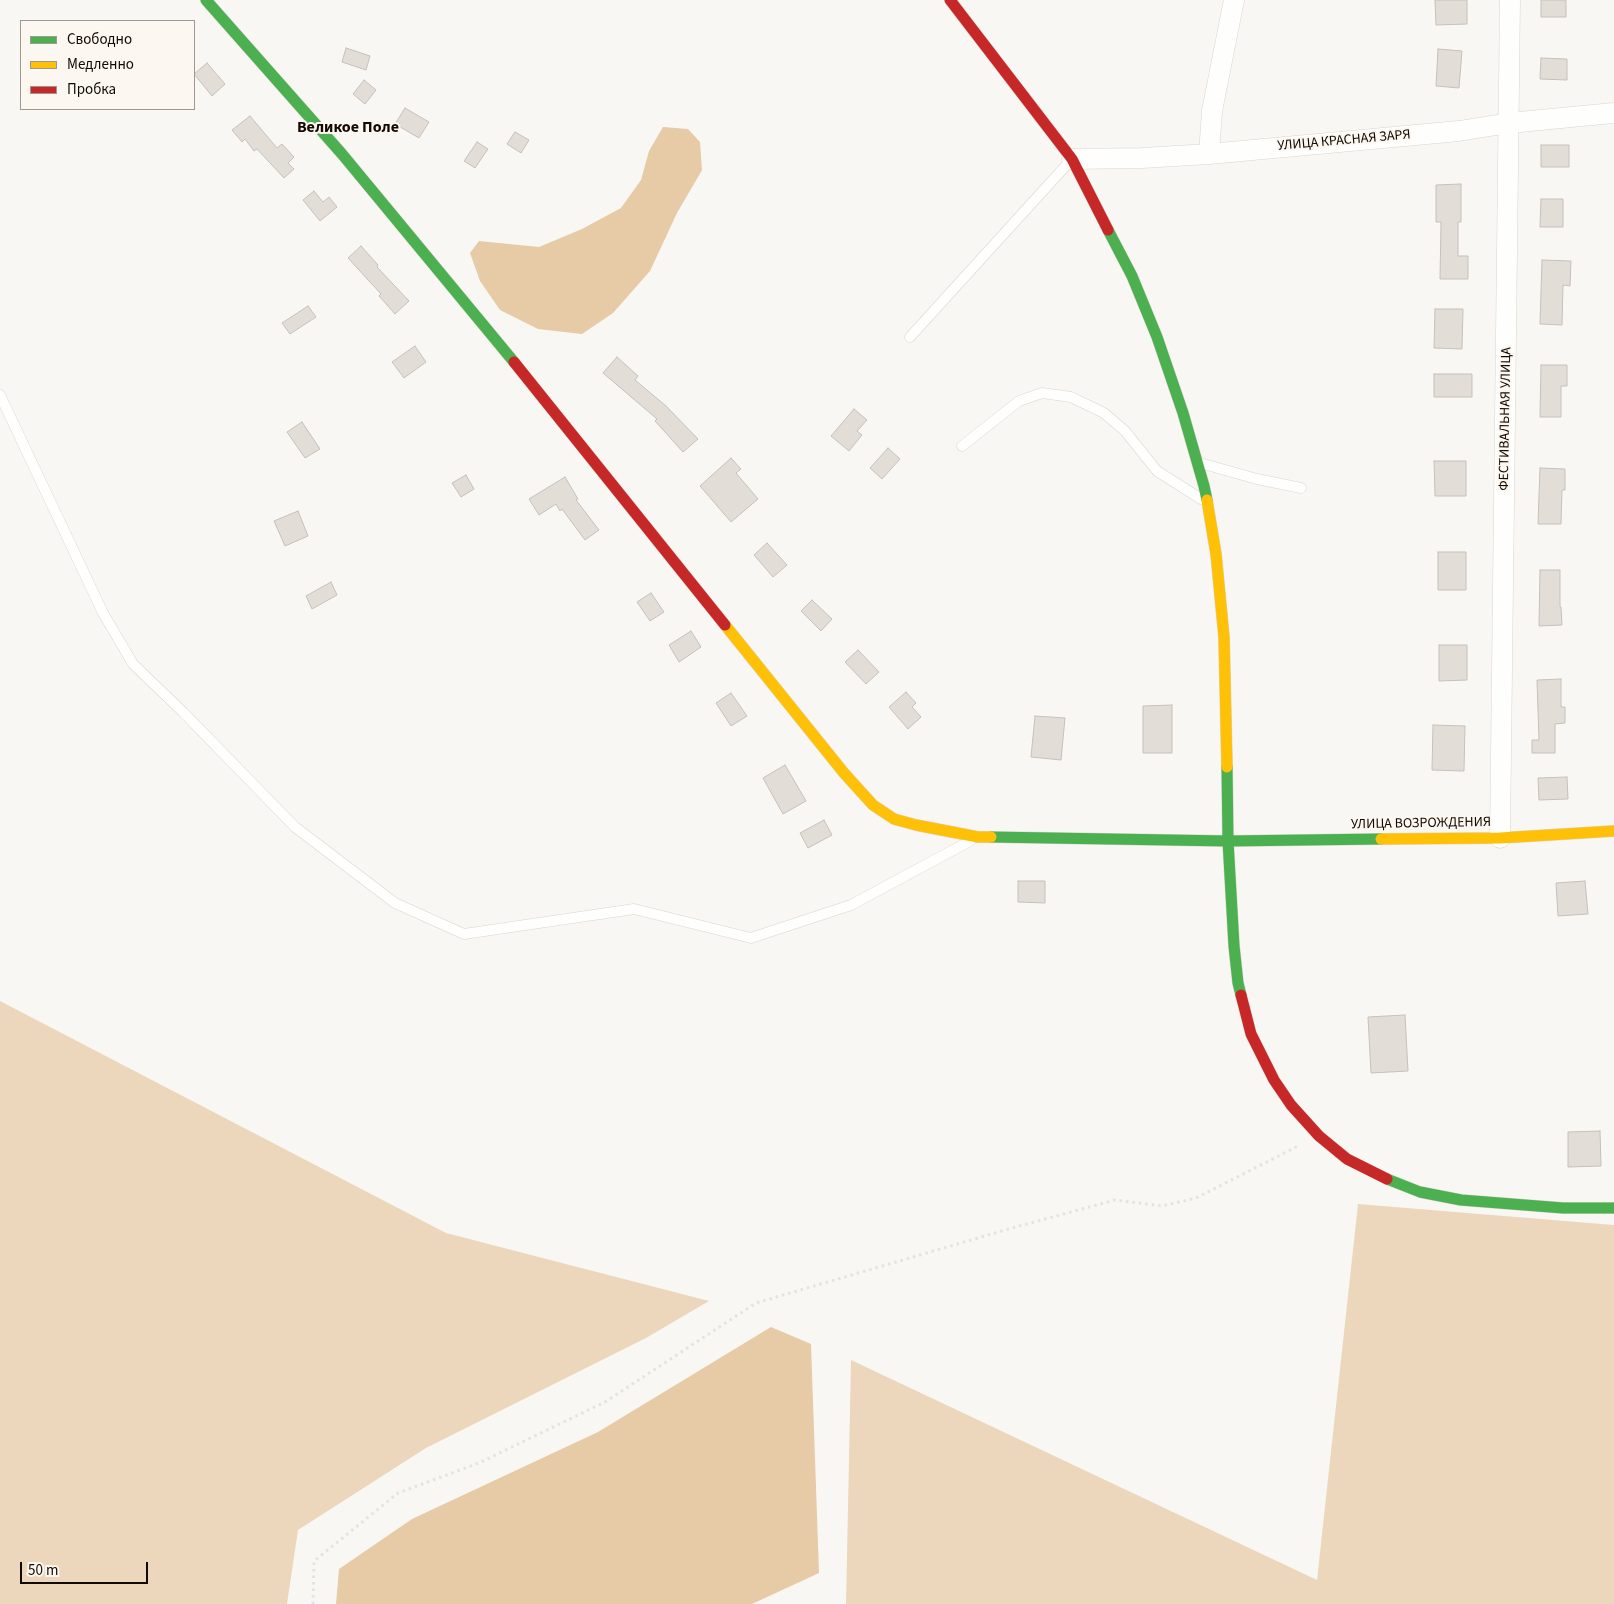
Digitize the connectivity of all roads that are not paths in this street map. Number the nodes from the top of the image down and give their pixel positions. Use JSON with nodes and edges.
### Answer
{"nodes":[{"id":1,"x":206,"y":0,"type":"edge"},
{"id":2,"x":950,"y":0,"type":"edge"},
{"id":3,"x":1234,"y":0,"type":"edge"},
{"id":4,"x":1510,"y":0,"type":"edge"},
{"id":5,"x":1614,"y":113,"type":"edge"},
{"id":6,"x":1509,"y":123,"type":"junction"},
{"id":7,"x":1209,"y":154,"type":"junction"},
{"id":8,"x":1072,"y":159,"type":"junction"},
{"id":9,"x":910,"y":337,"type":"dead end"},
{"id":10,"x":0,"y":395,"type":"edge"},
{"id":11,"x":962,"y":446,"type":"dead end"},
{"id":12,"x":1197,"y":462,"type":"junction"},
{"id":13,"x":1301,"y":488,"type":"dead end"},
{"id":14,"x":1207,"y":503,"type":"junction"},
{"id":15,"x":1614,"y":830,"type":"edge"},
{"id":16,"x":978,"y":837,"type":"junction"},
{"id":17,"x":1500,"y":838,"type":"junction"},
{"id":18,"x":1228,"y":841,"type":"junction"},
{"id":19,"x":1614,"y":1208,"type":"edge"}],
"edges":[{"from":1,"to":16,"type":"street","name":"УЛИЦА ВОЗРОЖДЕНИЯ"},
{"from":2,"to":8,"type":"street"},
{"from":3,"to":7,"type":"street"},
{"from":4,"to":6,"type":"street","name":"ФЕСТИВАЛЬНАЯ УЛИЦА"},
{"from":5,"to":6,"type":"street","name":"УЛИЦА КРАСНАЯ ЗАРЯ"},
{"from":6,"to":7,"type":"street","name":"УЛИЦА КРАСНАЯ ЗАРЯ"},
{"from":6,"to":17,"type":"street","name":"ФЕСТИВАЛЬНАЯ УЛИЦА"},
{"from":7,"to":8,"type":"street","name":"УЛИЦА КРАСНАЯ ЗАРЯ"},
{"from":8,"to":9,"type":"lane"},
{"from":8,"to":12,"type":"street"},
{"from":10,"to":16,"type":"lane"},
{"from":11,"to":14,"type":"lane"},
{"from":12,"to":13,"type":"lane"},
{"from":12,"to":14,"type":"street"},
{"from":14,"to":18,"type":"street"},
{"from":15,"to":17,"type":"street","name":"УЛИЦА ВОЗРОЖДЕНИЯ"},
{"from":16,"to":18,"type":"street","name":"УЛИЦА ВОЗРОЖДЕНИЯ"},
{"from":17,"to":18,"type":"street","name":"УЛИЦА ВОЗРОЖДЕНИЯ"},
{"from":18,"to":19,"type":"street"}]}
